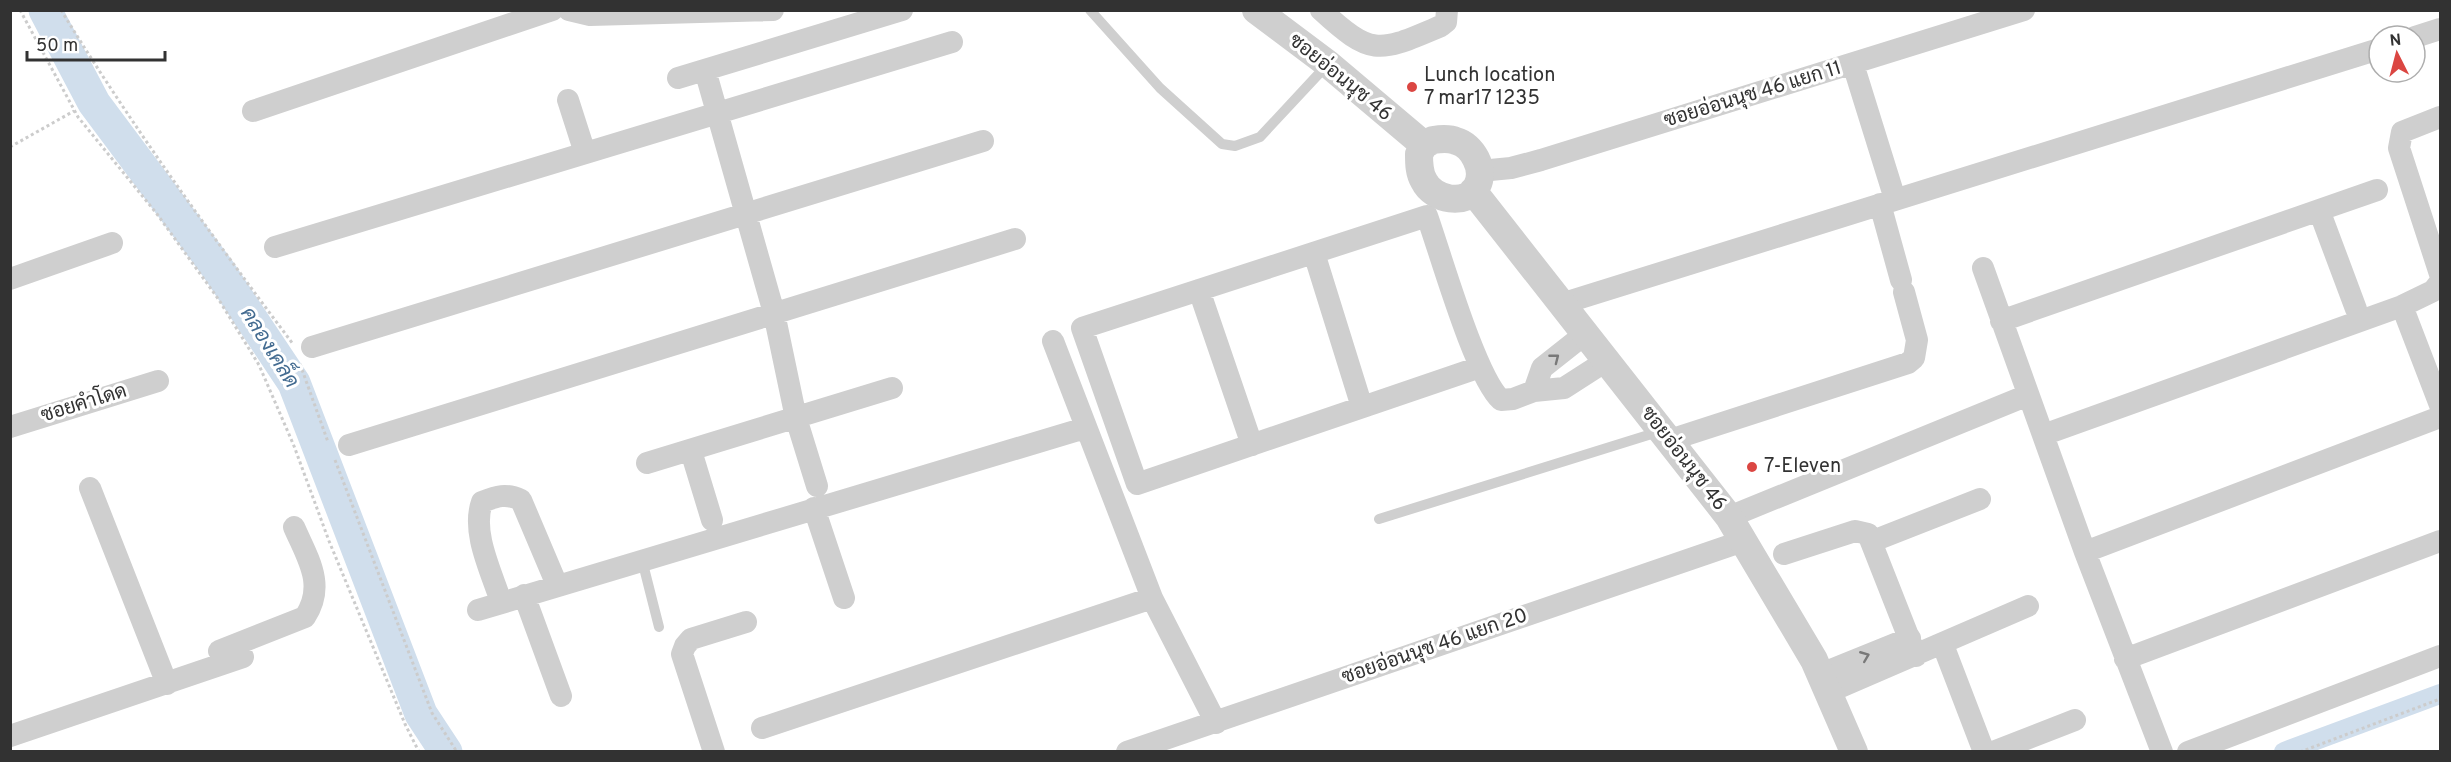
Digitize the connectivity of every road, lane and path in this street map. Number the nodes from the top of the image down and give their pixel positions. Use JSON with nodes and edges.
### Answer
{"nodes":[{"id":1,"x":20,"y":10,"type":"edge"},
{"id":2,"x":61,"y":10,"type":"edge"},
{"id":3,"x":552,"y":10,"type":"edge"},
{"id":4,"x":569,"y":10,"type":"edge"},
{"id":5,"x":772,"y":10,"type":"edge"},
{"id":6,"x":902,"y":10,"type":"edge"},
{"id":7,"x":1090,"y":10,"type":"edge"},
{"id":8,"x":1256,"y":10,"type":"edge"},
{"id":9,"x":1322,"y":10,"type":"edge"},
{"id":10,"x":1448,"y":10,"type":"edge"},
{"id":11,"x":2024,"y":10,"type":"edge"},
{"id":12,"x":952,"y":42,"type":"dead end"},
{"id":13,"x":2367,"y":52,"type":"edge"},
{"id":14,"x":1328,"y":64,"type":"junction"},
{"id":15,"x":1853,"y":64,"type":"junction"},
{"id":16,"x":705,"y":70,"type":"junction"},
{"id":17,"x":678,"y":78,"type":"dead end"},
{"id":18,"x":568,"y":100,"type":"dead end"},
{"id":19,"x":74,"y":111,"type":"junction"},
{"id":20,"x":253,"y":111,"type":"dead end"},
{"id":21,"x":718,"y":112,"type":"junction"},
{"id":22,"x":2440,"y":117,"type":"edge"},
{"id":23,"x":983,"y":141,"type":"dead end"},
{"id":24,"x":1424,"y":145,"type":"junction"},
{"id":25,"x":10,"y":147,"type":"edge"},
{"id":26,"x":585,"y":153,"type":"junction"},
{"id":27,"x":1476,"y":181,"type":"junction"},
{"id":28,"x":2377,"y":190,"type":"dead end"},
{"id":29,"x":1888,"y":201,"type":"junction"},
{"id":30,"x":2319,"y":210,"type":"junction"},
{"id":31,"x":747,"y":213,"type":"junction"},
{"id":32,"x":1016,"y":239,"type":"dead end"},
{"id":33,"x":112,"y":243,"type":"dead end"},
{"id":34,"x":2437,"y":247,"type":"edge"},
{"id":35,"x":275,"y":248,"type":"dead end"},
{"id":36,"x":1314,"y":253,"type":"junction"},
{"id":37,"x":1983,"y":268,"type":"dead end"},
{"id":38,"x":2440,"y":274,"type":"edge"},
{"id":39,"x":10,"y":279,"type":"edge"},
{"id":40,"x":2440,"y":282,"type":"edge"},
{"id":41,"x":1199,"y":290,"type":"junction"},
{"id":42,"x":1562,"y":304,"type":"junction"},
{"id":43,"x":2402,"y":306,"type":"junction"},
{"id":44,"x":2356,"y":309,"type":"dead end"},
{"id":45,"x":774,"y":313,"type":"junction"},
{"id":46,"x":2001,"y":321,"type":"junction"},
{"id":47,"x":1585,"y":334,"type":"junction"},
{"id":48,"x":1053,"y":341,"type":"dead end"},
{"id":49,"x":312,"y":347,"type":"dead end"},
{"id":50,"x":1606,"y":361,"type":"junction"},
{"id":51,"x":1480,"y":367,"type":"junction"},
{"id":52,"x":2433,"y":367,"type":"edge"},
{"id":53,"x":158,"y":381,"type":"dead end"},
{"id":54,"x":892,"y":388,"type":"dead end"},
{"id":55,"x":1534,"y":391,"type":"junction"},
{"id":56,"x":2028,"y":395,"type":"junction"},
{"id":57,"x":2440,"y":405,"type":"edge"},
{"id":58,"x":1362,"y":407,"type":"junction"},
{"id":59,"x":2440,"y":417,"type":"edge"},
{"id":60,"x":796,"y":418,"type":"junction"},
{"id":61,"x":10,"y":427,"type":"edge"},
{"id":62,"x":1085,"y":428,"type":"junction"},
{"id":63,"x":2043,"y":435,"type":"junction"},
{"id":64,"x":1665,"y":436,"type":"junction"},
{"id":65,"x":1251,"y":445,"type":"junction"},
{"id":66,"x":337,"y":448,"type":"junction"},
{"id":67,"x":691,"y":451,"type":"junction"},
{"id":68,"x":648,"y":463,"type":"dead end"},
{"id":69,"x":816,"y":486,"type":"dead end"},
{"id":70,"x":90,"y":488,"type":"dead end"},
{"id":71,"x":1980,"y":499,"type":"dead end"},
{"id":72,"x":814,"y":508,"type":"junction"},
{"id":73,"x":1729,"y":517,"type":"junction"},
{"id":74,"x":1379,"y":519,"type":"dead end"},
{"id":75,"x":712,"y":520,"type":"dead end"},
{"id":76,"x":294,"y":527,"type":"dead end"},
{"id":77,"x":1743,"y":540,"type":"junction"},
{"id":78,"x":1873,"y":541,"type":"junction"},
{"id":79,"x":2440,"y":541,"type":"edge"},
{"id":80,"x":2085,"y":552,"type":"junction"},
{"id":81,"x":1784,"y":554,"type":"dead end"},
{"id":82,"x":641,"y":560,"type":"junction"},
{"id":83,"x":557,"y":585,"type":"junction"},
{"id":84,"x":524,"y":595,"type":"junction"},
{"id":85,"x":844,"y":598,"type":"dead end"},
{"id":86,"x":1152,"y":598,"type":"junction"},
{"id":87,"x":501,"y":602,"type":"junction"},
{"id":88,"x":2028,"y":606,"type":"dead end"},
{"id":89,"x":478,"y":610,"type":"dead end"},
{"id":90,"x":746,"y":622,"type":"dead end"},
{"id":91,"x":659,"y":627,"type":"dead end"},
{"id":92,"x":1943,"y":645,"type":"junction"},
{"id":93,"x":1913,"y":647,"type":"junction"},
{"id":94,"x":2440,"y":656,"type":"edge"},
{"id":95,"x":243,"y":657,"type":"dead end"},
{"id":96,"x":2125,"y":659,"type":"junction"},
{"id":97,"x":203,"y":671,"type":"junction"},
{"id":98,"x":1825,"y":683,"type":"junction"},
{"id":99,"x":167,"y":684,"type":"junction"},
{"id":100,"x":561,"y":696,"type":"dead end"},
{"id":101,"x":2440,"y":699,"type":"edge"},
{"id":102,"x":2075,"y":720,"type":"dead end"},
{"id":103,"x":1216,"y":723,"type":"junction"},
{"id":104,"x":762,"y":728,"type":"dead end"},
{"id":105,"x":10,"y":736,"type":"edge"},
{"id":106,"x":419,"y":752,"type":"edge"},
{"id":107,"x":457,"y":752,"type":"edge"},
{"id":108,"x":714,"y":752,"type":"edge"},
{"id":109,"x":1127,"y":752,"type":"edge"},
{"id":110,"x":1854,"y":752,"type":"edge"},
{"id":111,"x":1984,"y":752,"type":"edge"},
{"id":112,"x":1993,"y":752,"type":"edge"},
{"id":113,"x":2162,"y":752,"type":"edge"},
{"id":114,"x":2188,"y":752,"type":"edge"},
{"id":115,"x":2300,"y":752,"type":"edge"}],
"edges":[{"from":1,"to":19,"type":"path"},
{"from":2,"to":66,"type":"path"},
{"from":3,"to":20,"type":"street"},
{"from":4,"to":5,"type":"street"},
{"from":6,"to":16,"type":"street"},
{"from":7,"to":14,"type":"lane"},
{"from":8,"to":14,"type":"street","name":"ซอยอ่อนนุช 46"},
{"from":9,"to":10,"type":"street"},
{"from":11,"to":15,"type":"street","name":"ซอยอ่อนนุช 46 แยก 11"},
{"from":12,"to":21,"type":"street"},
{"from":13,"to":29,"type":"street"},
{"from":14,"to":24,"type":"street","name":"ซอยอ่อนนุช 46"},
{"from":15,"to":27,"type":"street","name":"ซอยอ่อนนุช 46 แยก 11"},
{"from":15,"to":29,"type":"street"},
{"from":16,"to":17,"type":"street"},
{"from":16,"to":21,"type":"street"},
{"from":18,"to":26,"type":"street"},
{"from":19,"to":25,"type":"path"},
{"from":19,"to":106,"type":"path"},
{"from":21,"to":26,"type":"street"},
{"from":21,"to":31,"type":"street"},
{"from":22,"to":34,"type":"street"},
{"from":23,"to":31,"type":"street"},
{"from":24,"to":27,"type":"street"},
{"from":24,"to":27,"type":"street"},
{"from":26,"to":35,"type":"street"},
{"from":27,"to":42,"type":"street","name":"ซอยอ่อนนุช 46"},
{"from":28,"to":30,"type":"street"},
{"from":29,"to":42,"type":"street"},
{"from":29,"to":64,"type":"street"},
{"from":30,"to":44,"type":"street"},
{"from":30,"to":46,"type":"street"},
{"from":31,"to":45,"type":"street"},
{"from":31,"to":49,"type":"street"},
{"from":32,"to":45,"type":"street"},
{"from":33,"to":39,"type":"street"},
{"from":34,"to":38,"type":"street"},
{"from":36,"to":41,"type":"street"},
{"from":36,"to":51,"type":"street"},
{"from":36,"to":58,"type":"street"},
{"from":37,"to":46,"type":"street"},
{"from":40,"to":43,"type":"street"},
{"from":41,"to":65,"type":"street"},
{"from":41,"to":65,"type":"street"},
{"from":42,"to":47,"type":"street","name":"ซอยอ่อนนุช 46"},
{"from":43,"to":52,"type":"street"},
{"from":43,"to":63,"type":"street"},
{"from":45,"to":60,"type":"street"},
{"from":45,"to":66,"type":"street"},
{"from":46,"to":56,"type":"street"},
{"from":47,"to":50,"type":"street","name":"ซอยอ่อนนุช 46"},
{"from":55,"to":47,"type":"street","one_way":true},
{"from":48,"to":62,"type":"street"},
{"from":50,"to":55,"type":"street"},
{"from":50,"to":64,"type":"street","name":"ซอยอ่อนนุช 46"},
{"from":51,"to":55,"type":"street"},
{"from":51,"to":58,"type":"street"},
{"from":52,"to":57,"type":"street"},
{"from":53,"to":61,"type":"street","name":"ซอยคำโดด"},
{"from":54,"to":60,"type":"street"},
{"from":56,"to":63,"type":"street"},
{"from":56,"to":73,"type":"street"},
{"from":58,"to":65,"type":"street"},
{"from":59,"to":80,"type":"street"},
{"from":60,"to":67,"type":"street"},
{"from":60,"to":69,"type":"street"},
{"from":62,"to":72,"type":"street"},
{"from":62,"to":86,"type":"street"},
{"from":63,"to":80,"type":"street"},
{"from":64,"to":73,"type":"street","name":"ซอยอ่อนนุช 46"},
{"from":64,"to":74,"type":"lane"},
{"from":66,"to":107,"type":"path"},
{"from":67,"to":68,"type":"street"},
{"from":67,"to":75,"type":"street"},
{"from":70,"to":99,"type":"street"},
{"from":71,"to":78,"type":"street"},
{"from":72,"to":82,"type":"street"},
{"from":72,"to":85,"type":"street"},
{"from":73,"to":77,"type":"street","name":"ซอยอ่อนนุช 46"},
{"from":76,"to":97,"type":"street"},
{"from":77,"to":98,"type":"street","name":"ซอยอ่อนนุช 46"},
{"from":77,"to":103,"type":"street","name":"ซอยอ่อนนุช 46 แยก 20"},
{"from":78,"to":81,"type":"street"},
{"from":78,"to":93,"type":"street"},
{"from":79,"to":96,"type":"street"},
{"from":80,"to":96,"type":"street"},
{"from":82,"to":83,"type":"street"},
{"from":82,"to":91,"type":"lane"},
{"from":83,"to":84,"type":"street"},
{"from":83,"to":87,"type":"street"},
{"from":84,"to":87,"type":"street"},
{"from":84,"to":100,"type":"street"},
{"from":86,"to":103,"type":"street"},
{"from":86,"to":104,"type":"street"},
{"from":87,"to":89,"type":"street"},
{"from":88,"to":92,"type":"street"},
{"from":90,"to":108,"type":"street"},
{"from":92,"to":93,"type":"street"},
{"from":92,"to":111,"type":"street"},
{"from":93,"to":98,"type":"street"},
{"from":94,"to":114,"type":"street"},
{"from":95,"to":97,"type":"street"},
{"from":96,"to":113,"type":"street"},
{"from":97,"to":99,"type":"street"},
{"from":98,"to":110,"type":"street","name":"ซอยอ่อนนุช 46"},
{"from":99,"to":105,"type":"street"},
{"from":101,"to":115,"type":"path"},
{"from":102,"to":112,"type":"street"},
{"from":103,"to":109,"type":"street","name":"ซอยอ่อนนุช 46 แยก 20"}]}
